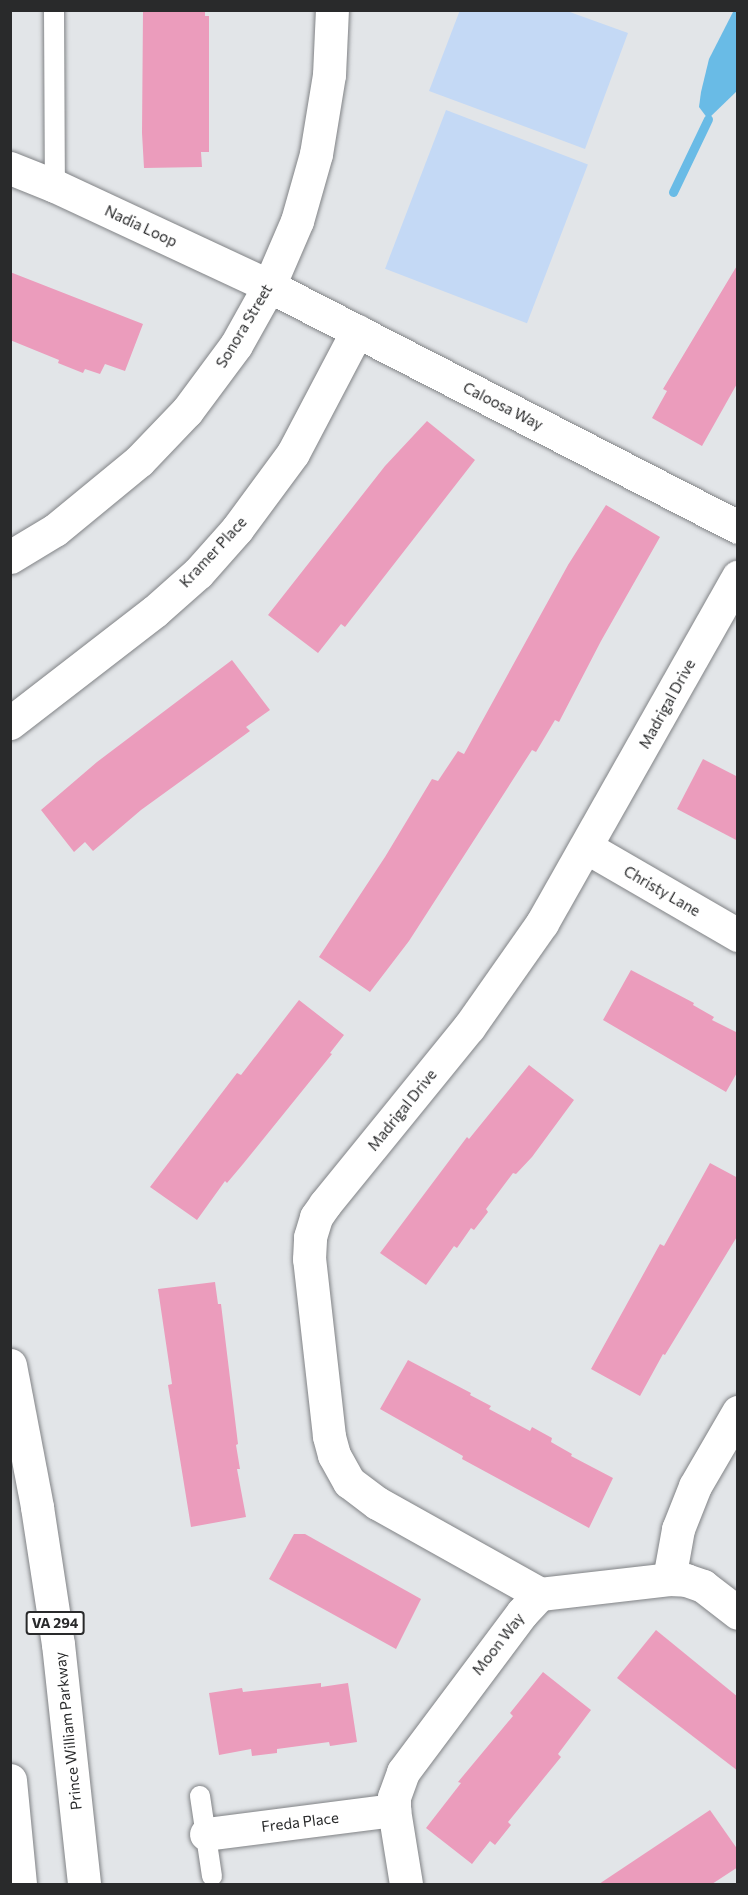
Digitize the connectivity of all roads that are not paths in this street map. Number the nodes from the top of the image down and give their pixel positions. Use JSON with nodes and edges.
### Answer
{"nodes":[{"id":1,"x":54,"y":10,"type":"edge"},
{"id":2,"x":332,"y":10,"type":"edge"},
{"id":3,"x":10,"y":168,"type":"edge"},
{"id":4,"x":55,"y":186,"type":"junction"},
{"id":5,"x":269,"y":286,"type":"junction"},
{"id":6,"x":357,"y":331,"type":"junction"},
{"id":7,"x":738,"y":527,"type":"edge"},
{"id":8,"x":10,"y":556,"type":"edge"},
{"id":9,"x":738,"y":577,"type":"edge"},
{"id":10,"x":10,"y":723,"type":"edge"},
{"id":11,"x":586,"y":847,"type":"junction"},
{"id":12,"x":738,"y":935,"type":"edge"},
{"id":13,"x":10,"y":1365,"type":"edge"},
{"id":14,"x":738,"y":1412,"type":"edge"},
{"id":15,"x":669,"y":1579,"type":"junction"},
{"id":16,"x":540,"y":1594,"type":"junction"},
{"id":17,"x":738,"y":1613,"type":"edge"},
{"id":18,"x":10,"y":1780,"type":"edge"},
{"id":19,"x":200,"y":1796,"type":"dead end"},
{"id":20,"x":394,"y":1810,"type":"junction"},
{"id":21,"x":206,"y":1834,"type":"junction"},
{"id":22,"x":212,"y":1876,"type":"dead end"},
{"id":23,"x":20,"y":1884,"type":"edge"},
{"id":24,"x":84,"y":1884,"type":"edge"},
{"id":25,"x":406,"y":1884,"type":"edge"}],
"edges":[{"from":1,"to":4,"type":"lane"},
{"from":2,"to":5,"type":"main road","name":"Sonora Street"},
{"from":3,"to":4,"type":"main road","name":"Nadia Loop"},
{"from":4,"to":5,"type":"main road","name":"Nadia Loop"},
{"from":5,"to":6,"type":"main road","name":"Caloosa Way"},
{"from":5,"to":8,"type":"main road","name":"Sonora Street"},
{"from":6,"to":7,"type":"main road","name":"Caloosa Way"},
{"from":6,"to":10,"type":"main road","name":"Kramer Place"},
{"from":9,"to":11,"type":"main road","name":"Madrigal Drive"},
{"from":11,"to":12,"type":"main road","name":"Christy Lane"},
{"from":11,"to":16,"type":"main road","name":"Madrigal Drive"},
{"from":13,"to":24,"type":"main road","name":"Prince William Parkway","number":"VA 294"},
{"from":14,"to":15,"type":"main road"},
{"from":15,"to":16,"type":"main road"},
{"from":15,"to":17,"type":"main road"},
{"from":16,"to":20,"type":"main road","name":"Moon Way"},
{"from":18,"to":23,"type":"main road"},
{"from":19,"to":21,"type":"lane"},
{"from":20,"to":21,"type":"main road","name":"Freda Place"},
{"from":20,"to":25,"type":"main road","name":"Moon Way"},
{"from":21,"to":22,"type":"lane"}]}
